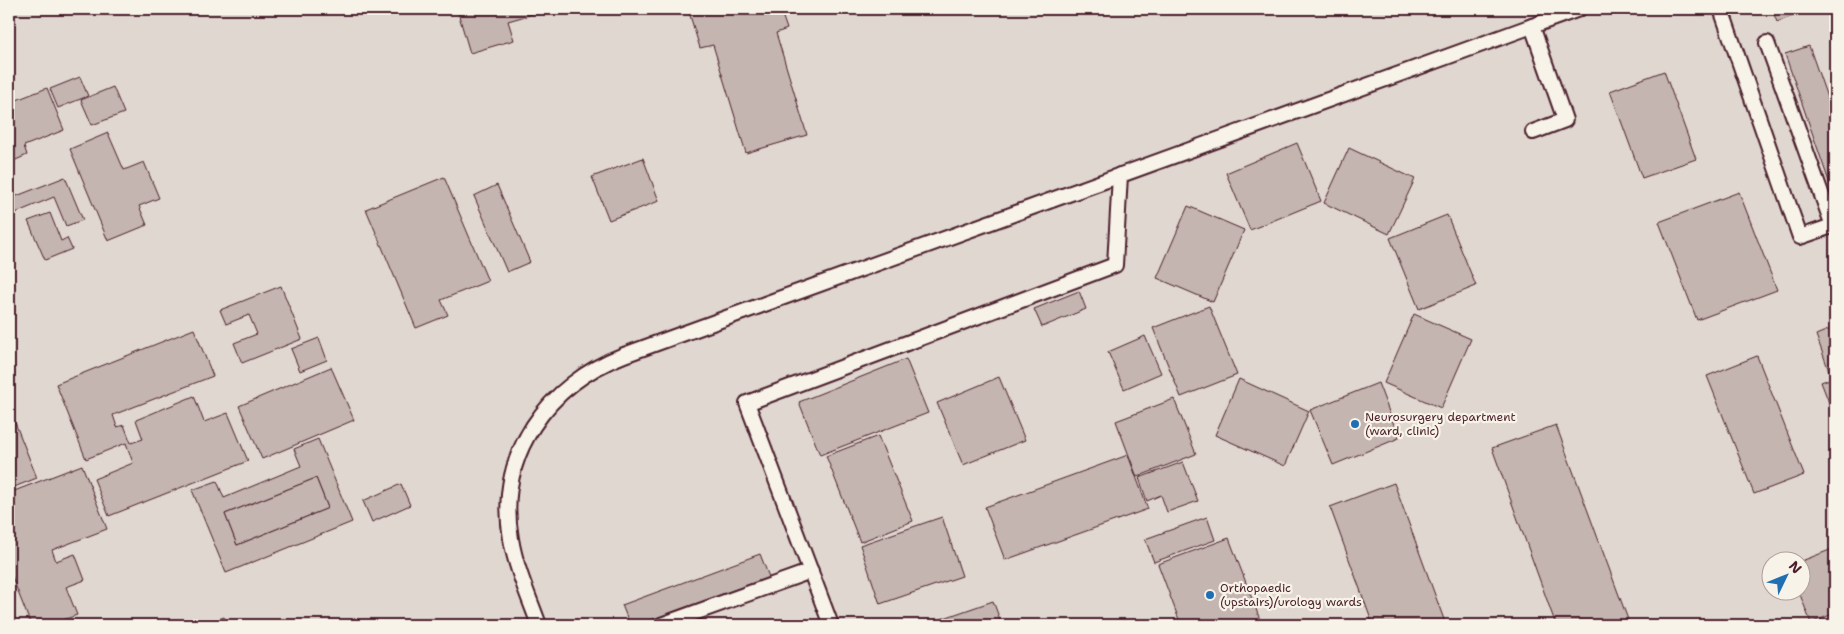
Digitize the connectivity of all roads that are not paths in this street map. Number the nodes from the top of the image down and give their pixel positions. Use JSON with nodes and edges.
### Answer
{"nodes":[{"id":1,"x":1579,"y":9,"type":"edge"},
{"id":2,"x":1721,"y":9,"type":"edge"},
{"id":3,"x":1532,"y":26,"type":"junction"},
{"id":4,"x":1767,"y":43,"type":"dead end"},
{"id":5,"x":1534,"y":132,"type":"dead end"},
{"id":6,"x":1120,"y":175,"type":"junction"},
{"id":7,"x":1834,"y":225,"type":"edge"},
{"id":8,"x":811,"y":571,"type":"junction"},
{"id":9,"x":539,"y":625,"type":"edge"},
{"id":10,"x":662,"y":625,"type":"edge"},
{"id":11,"x":831,"y":625,"type":"edge"}],
"edges":[{"from":1,"to":3,"type":"lane"},
{"from":2,"to":7,"type":"lane"},
{"from":3,"to":5,"type":"lane"},
{"from":3,"to":6,"type":"lane"},
{"from":4,"to":7,"type":"lane"},
{"from":6,"to":8,"type":"lane"},
{"from":6,"to":9,"type":"lane"},
{"from":8,"to":10,"type":"lane"},
{"from":8,"to":11,"type":"lane"}]}
